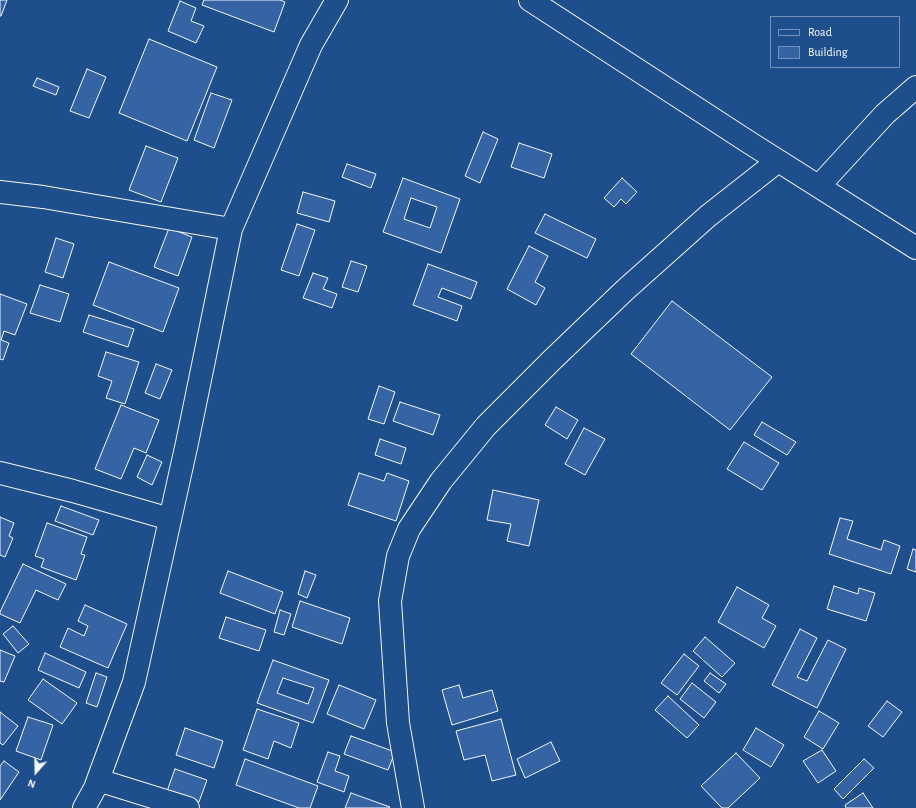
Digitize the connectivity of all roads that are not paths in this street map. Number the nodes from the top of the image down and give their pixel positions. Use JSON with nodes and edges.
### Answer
{"nodes":[{"id":1,"x":337,"y":0,"type":"edge"},
{"id":2,"x":530,"y":0,"type":"edge"},
{"id":3,"x":916,"y":87,"type":"edge"},
{"id":4,"x":778,"y":161,"type":"junction"},
{"id":5,"x":819,"y":186,"type":"junction"},
{"id":6,"x":0,"y":192,"type":"edge"},
{"id":7,"x":231,"y":229,"type":"junction"},
{"id":8,"x":916,"y":248,"type":"edge"},
{"id":9,"x":0,"y":473,"type":"edge"},
{"id":10,"x":170,"y":519,"type":"junction"},
{"id":11,"x":98,"y":780,"type":"junction"},
{"id":12,"x":84,"y":808,"type":"edge"},
{"id":13,"x":188,"y":808,"type":"edge"},
{"id":14,"x":413,"y":808,"type":"edge"}],
"edges":[{"from":1,"to":7,"type":"street"},
{"from":2,"to":4,"type":"street"},
{"from":3,"to":5,"type":"street"},
{"from":4,"to":5,"type":"street"},
{"from":4,"to":14,"type":"street"},
{"from":5,"to":8,"type":"street"},
{"from":6,"to":7,"type":"street"},
{"from":7,"to":10,"type":"street"},
{"from":9,"to":10,"type":"street"},
{"from":10,"to":11,"type":"street"},
{"from":11,"to":12,"type":"street"},
{"from":11,"to":13,"type":"street"}]}
